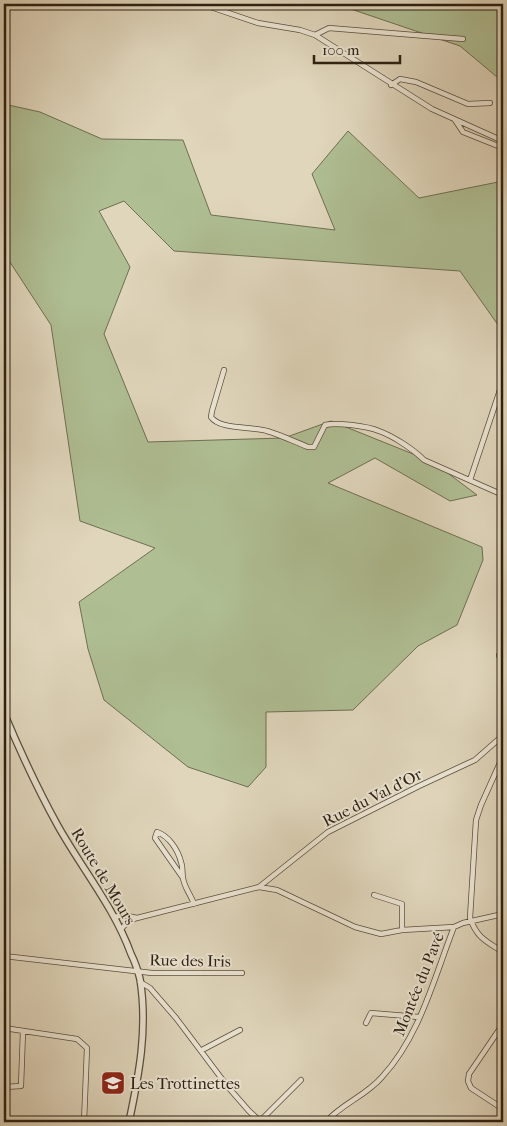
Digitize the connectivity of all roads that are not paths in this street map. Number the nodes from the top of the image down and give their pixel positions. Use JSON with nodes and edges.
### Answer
{"nodes":[{"id":1,"x":202,"y":4,"type":"edge"},
{"id":2,"x":314,"y":35,"type":"junction"},
{"id":3,"x":463,"y":39,"type":"dead end"},
{"id":4,"x":391,"y":85,"type":"junction"},
{"id":5,"x":490,"y":103,"type":"dead end"},
{"id":6,"x":455,"y":120,"type":"junction"},
{"id":7,"x":503,"y":141,"type":"edge"},
{"id":8,"x":503,"y":148,"type":"edge"},
{"id":9,"x":224,"y":370,"type":"dead end"},
{"id":10,"x":503,"y":381,"type":"edge"},
{"id":11,"x":470,"y":480,"type":"junction"},
{"id":12,"x":503,"y":495,"type":"edge"},
{"id":13,"x":499,"y":654,"type":"dead end"},
{"id":14,"x":503,"y":668,"type":"edge"},
{"id":15,"x":4,"y":713,"type":"edge"},
{"id":16,"x":503,"y":738,"type":"edge"},
{"id":17,"x":503,"y":756,"type":"edge"},
{"id":18,"x":183,"y":878,"type":"junction"},
{"id":19,"x":259,"y":888,"type":"junction"},
{"id":20,"x":374,"y":895,"type":"dead end"},
{"id":21,"x":194,"y":904,"type":"junction"},
{"id":22,"x":503,"y":914,"type":"edge"},
{"id":23,"x":115,"y":917,"type":"junction"},
{"id":24,"x":137,"y":918,"type":"junction"},
{"id":25,"x":471,"y":922,"type":"junction"},
{"id":26,"x":454,"y":927,"type":"junction"},
{"id":27,"x":121,"y":929,"type":"junction"},
{"id":28,"x":402,"y":930,"type":"junction"},
{"id":29,"x":503,"y":952,"type":"edge"},
{"id":30,"x":4,"y":956,"type":"edge"},
{"id":31,"x":138,"y":971,"type":"junction"},
{"id":32,"x":242,"y":973,"type":"dead end"},
{"id":33,"x":140,"y":982,"type":"junction"},
{"id":34,"x":419,"y":1017,"type":"junction"},
{"id":35,"x":366,"y":1022,"type":"dead end"},
{"id":36,"x":503,"y":1024,"type":"edge"},
{"id":37,"x":4,"y":1028,"type":"edge"},
{"id":38,"x":23,"y":1030,"type":"junction"},
{"id":39,"x":240,"y":1030,"type":"dead end"},
{"id":40,"x":202,"y":1050,"type":"junction"},
{"id":41,"x":301,"y":1080,"type":"dead end"},
{"id":42,"x":4,"y":1087,"type":"edge"},
{"id":43,"x":503,"y":1110,"type":"edge"},
{"id":44,"x":84,"y":1122,"type":"edge"},
{"id":45,"x":128,"y":1122,"type":"edge"},
{"id":46,"x":261,"y":1122,"type":"edge"},
{"id":47,"x":326,"y":1122,"type":"edge"}],
"edges":[{"from":1,"to":2,"type":"street"},
{"from":2,"to":3,"type":"street"},
{"from":2,"to":4,"type":"street"},
{"from":4,"to":5,"type":"street"},
{"from":4,"to":6,"type":"street"},
{"from":6,"to":7,"type":"street"},
{"from":6,"to":8,"type":"street"},
{"from":9,"to":11,"type":"street"},
{"from":10,"to":11,"type":"street"},
{"from":11,"to":12,"type":"street"},
{"from":13,"to":14,"type":"street"},
{"from":15,"to":23,"type":"street","name":"Route de Mours"},
{"from":16,"to":19,"type":"street","name":"Rue du Val d'Or"},
{"from":17,"to":25,"type":"street"},
{"from":18,"to":18,"type":"street"},
{"from":18,"to":21,"type":"street"},
{"from":19,"to":21,"type":"street"},
{"from":19,"to":28,"type":"street"},
{"from":20,"to":28,"type":"street"},
{"from":21,"to":24,"type":"street"},
{"from":22,"to":25,"type":"street","name":"Montée du Pavé"},
{"from":23,"to":24,"type":"street"},
{"from":23,"to":27,"type":"street","name":"Route de Mours"},
{"from":24,"to":27,"type":"street"},
{"from":25,"to":26,"type":"street","name":"Montée du Pavé"},
{"from":25,"to":29,"type":"street"},
{"from":26,"to":28,"type":"street"},
{"from":26,"to":34,"type":"street","name":"Montée du Pavé"},
{"from":27,"to":31,"type":"street","name":"Route de Mours"},
{"from":30,"to":31,"type":"street","name":"Rue des Iris"},
{"from":31,"to":32,"type":"street","name":"Rue des Iris"},
{"from":31,"to":33,"type":"street","name":"Route de Mours"},
{"from":33,"to":40,"type":"street"},
{"from":33,"to":45,"type":"street","name":"Route de Mours"},
{"from":34,"to":35,"type":"street"},
{"from":34,"to":47,"type":"street","name":"Montée du Pavé"},
{"from":36,"to":43,"type":"street"},
{"from":37,"to":38,"type":"street"},
{"from":38,"to":42,"type":"street"},
{"from":38,"to":44,"type":"street"},
{"from":39,"to":40,"type":"street"},
{"from":40,"to":46,"type":"street"},
{"from":41,"to":46,"type":"street"}]}
